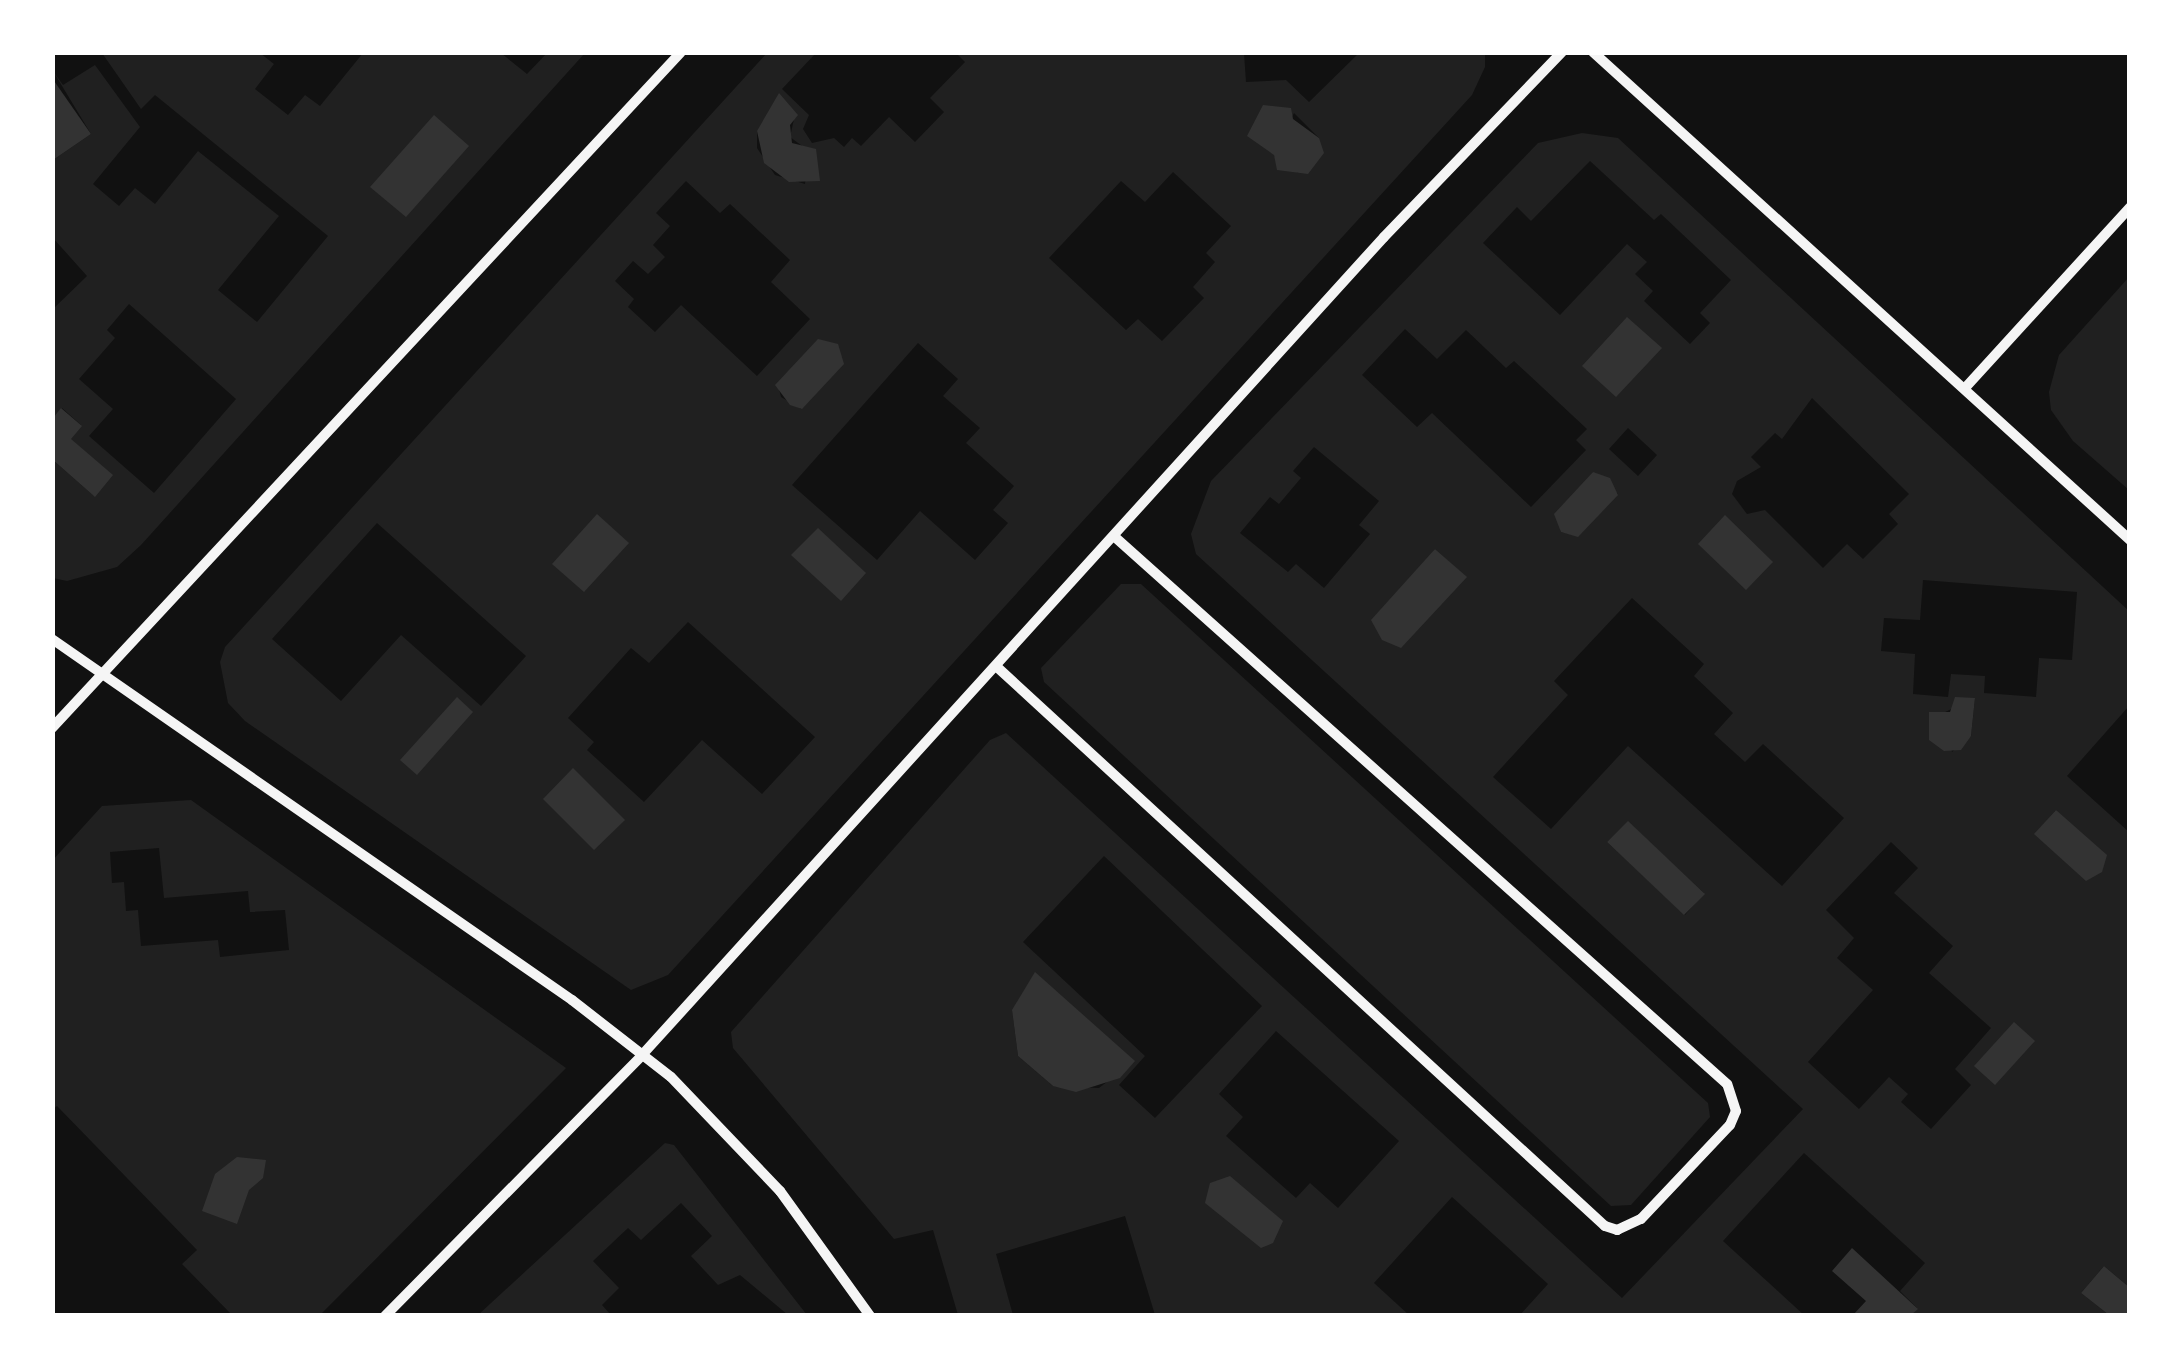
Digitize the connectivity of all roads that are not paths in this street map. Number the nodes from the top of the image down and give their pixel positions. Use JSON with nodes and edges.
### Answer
{"nodes":[{"id":1,"x":681,"y":52,"type":"edge"},
{"id":2,"x":1562,"y":52,"type":"edge"},
{"id":3,"x":1593,"y":52,"type":"edge"},
{"id":4,"x":2130,"y":207,"type":"edge"},
{"id":5,"x":1965,"y":388,"type":"junction"},
{"id":6,"x":1116,"y":538,"type":"junction"},
{"id":7,"x":2130,"y":540,"type":"edge"},
{"id":8,"x":52,"y":639,"type":"edge"},
{"id":9,"x":996,"y":667,"type":"junction"},
{"id":10,"x":105,"y":675,"type":"junction"},
{"id":11,"x":52,"y":728,"type":"edge"},
{"id":12,"x":642,"y":1055,"type":"junction"},
{"id":13,"x":385,"y":1316,"type":"edge"},
{"id":14,"x":870,"y":1316,"type":"edge"}],
"edges":[{"from":1,"to":10,"type":"street"},
{"from":2,"to":6,"type":"street"},
{"from":3,"to":5,"type":"street"},
{"from":4,"to":5,"type":"street"},
{"from":5,"to":7,"type":"street"},
{"from":6,"to":9,"type":"street"},
{"from":6,"to":9,"type":"street"},
{"from":8,"to":10,"type":"street"},
{"from":9,"to":12,"type":"street"},
{"from":10,"to":11,"type":"street"},
{"from":10,"to":12,"type":"street"},
{"from":12,"to":13,"type":"street"},
{"from":12,"to":14,"type":"street"}]}
